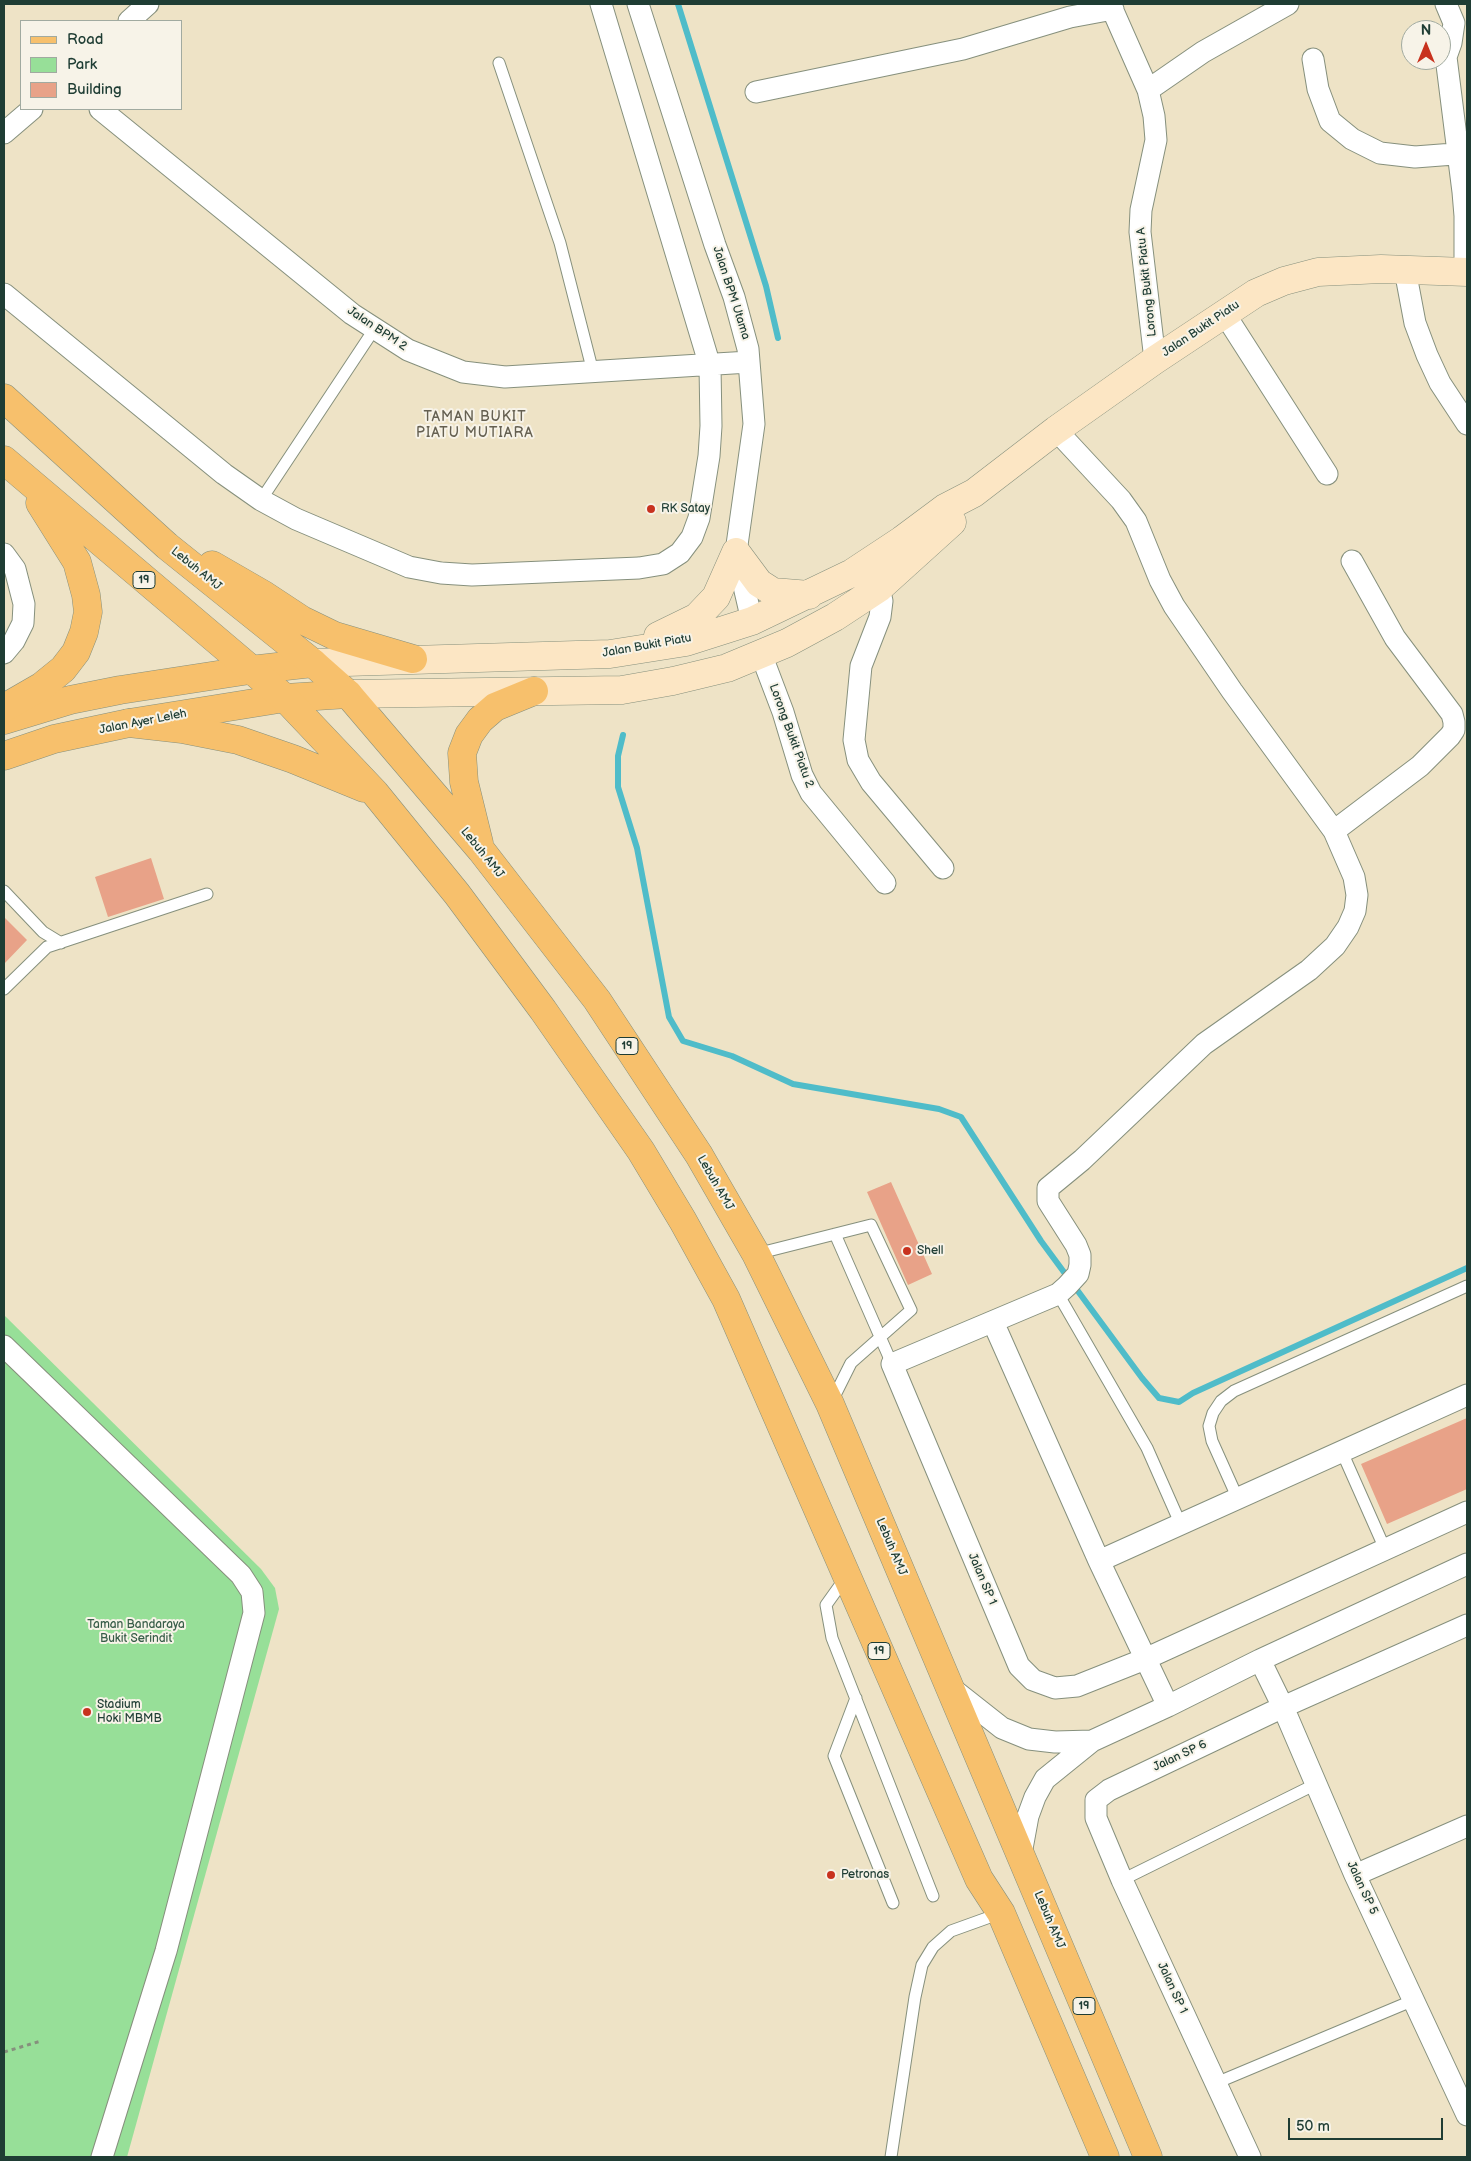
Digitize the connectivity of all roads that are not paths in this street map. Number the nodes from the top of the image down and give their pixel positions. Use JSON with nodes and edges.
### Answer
{"nodes":[{"id":1,"x":148,"y":4,"type":"edge"},
{"id":2,"x":601,"y":4,"type":"edge"},
{"id":3,"x":638,"y":4,"type":"edge"},
{"id":4,"x":1288,"y":4,"type":"edge"},
{"id":5,"x":1446,"y":4,"type":"edge"},
{"id":6,"x":1111,"y":6,"type":"edge"},
{"id":7,"x":130,"y":20,"type":"edge"},
{"id":8,"x":1313,"y":59,"type":"dead end"},
{"id":9,"x":499,"y":63,"type":"dead end"},
{"id":10,"x":1148,"y":90,"type":"junction"},
{"id":11,"x":756,"y":92,"type":"dead end"},
{"id":12,"x":31,"y":110,"type":"edge"},
{"id":13,"x":101,"y":110,"type":"edge"},
{"id":14,"x":4,"y":133,"type":"edge"},
{"id":15,"x":1462,"y":154,"type":"edge"},
{"id":16,"x":1405,"y":270,"type":"junction"},
{"id":17,"x":1466,"y":272,"type":"edge"},
{"id":18,"x":4,"y":294,"type":"edge"},
{"id":19,"x":1224,"y":313,"type":"junction"},
{"id":20,"x":375,"y":328,"type":"junction"},
{"id":21,"x":1155,"y":360,"type":"junction"},
{"id":22,"x":749,"y":362,"type":"junction"},
{"id":23,"x":710,"y":366,"type":"junction"},
{"id":24,"x":593,"y":372,"type":"junction"},
{"id":25,"x":4,"y":398,"type":"edge"},
{"id":26,"x":1467,"y":424,"type":"edge"},
{"id":27,"x":1056,"y":430,"type":"junction"},
{"id":28,"x":12,"y":467,"type":"edge"},
{"id":29,"x":1327,"y":474,"type":"dead end"},
{"id":30,"x":974,"y":493,"type":"junction"},
{"id":31,"x":261,"y":500,"type":"junction"},
{"id":32,"x":166,"y":546,"type":"junction"},
{"id":33,"x":736,"y":552,"type":"junction"},
{"id":34,"x":4,"y":554,"type":"edge"},
{"id":35,"x":1352,"y":561,"type":"dead end"},
{"id":36,"x":879,"y":588,"type":"junction"},
{"id":37,"x":809,"y":595,"type":"junction"},
{"id":38,"x":835,"y":617,"type":"junction"},
{"id":39,"x":752,"y":621,"type":"junction"},
{"id":40,"x":4,"y":653,"type":"edge"},
{"id":41,"x":610,"y":654,"type":"junction"},
{"id":42,"x":761,"y":654,"type":"junction"},
{"id":43,"x":413,"y":659,"type":"junction"},
{"id":44,"x":313,"y":663,"type":"junction"},
{"id":45,"x":250,"y":670,"type":"junction"},
{"id":46,"x":673,"y":681,"type":"junction"},
{"id":47,"x":534,"y":691,"type":"junction"},
{"id":48,"x":348,"y":694,"type":"junction"},
{"id":49,"x":285,"y":698,"type":"junction"},
{"id":50,"x":4,"y":708,"type":"edge"},
{"id":51,"x":4,"y":720,"type":"edge"},
{"id":52,"x":1461,"y":722,"type":"edge"},
{"id":53,"x":129,"y":723,"type":"junction"},
{"id":54,"x":4,"y":756,"type":"edge"},
{"id":55,"x":375,"y":793,"type":"junction"},
{"id":56,"x":1334,"y":831,"type":"junction"},
{"id":57,"x":481,"y":850,"type":"junction"},
{"id":58,"x":943,"y":868,"type":"dead end"},
{"id":59,"x":885,"y":883,"type":"dead end"},
{"id":60,"x":4,"y":892,"type":"edge"},
{"id":61,"x":207,"y":894,"type":"dead end"},
{"id":62,"x":61,"y":943,"type":"junction"},
{"id":63,"x":4,"y":989,"type":"edge"},
{"id":64,"x":835,"y":1234,"type":"junction"},
{"id":65,"x":756,"y":1254,"type":"junction"},
{"id":66,"x":1068,"y":1285,"type":"junction"},
{"id":67,"x":1467,"y":1286,"type":"edge"},
{"id":68,"x":993,"y":1322,"type":"junction"},
{"id":69,"x":880,"y":1337,"type":"junction"},
{"id":70,"x":4,"y":1346,"type":"edge"},
{"id":71,"x":892,"y":1364,"type":"junction"},
{"id":72,"x":1467,"y":1394,"type":"edge"},
{"id":73,"x":830,"y":1404,"type":"junction"},
{"id":74,"x":1342,"y":1452,"type":"junction"},
{"id":75,"x":1238,"y":1499,"type":"junction"},
{"id":76,"x":1467,"y":1512,"type":"edge"},
{"id":77,"x":1181,"y":1525,"type":"junction"},
{"id":78,"x":1385,"y":1549,"type":"junction"},
{"id":79,"x":1099,"y":1561,"type":"junction"},
{"id":80,"x":1467,"y":1564,"type":"edge"},
{"id":81,"x":847,"y":1576,"type":"junction"},
{"id":82,"x":1467,"y":1625,"type":"edge"},
{"id":83,"x":1145,"y":1659,"type":"junction"},
{"id":84,"x":1260,"y":1660,"type":"junction"},
{"id":85,"x":950,"y":1686,"type":"junction"},
{"id":86,"x":856,"y":1698,"type":"junction"},
{"id":87,"x":1168,"y":1706,"type":"junction"},
{"id":88,"x":1283,"y":1707,"type":"junction"},
{"id":89,"x":1092,"y":1741,"type":"junction"},
{"id":90,"x":1316,"y":1784,"type":"junction"},
{"id":91,"x":1096,"y":1818,"type":"joint"},
{"id":92,"x":1467,"y":1826,"type":"edge"},
{"id":93,"x":1021,"y":1854,"type":"junction"},
{"id":94,"x":1355,"y":1875,"type":"junction"},
{"id":95,"x":1122,"y":1880,"type":"junction"},
{"id":96,"x":933,"y":1896,"type":"dead end"},
{"id":97,"x":893,"y":1903,"type":"dead end"},
{"id":98,"x":1000,"y":1913,"type":"junction"},
{"id":99,"x":1414,"y":2000,"type":"junction"},
{"id":100,"x":1216,"y":2083,"type":"junction"},
{"id":101,"x":1467,"y":2113,"type":"edge"},
{"id":102,"x":102,"y":2157,"type":"edge"},
{"id":103,"x":891,"y":2157,"type":"edge"},
{"id":104,"x":1105,"y":2157,"type":"edge"},
{"id":105,"x":1148,"y":2157,"type":"edge"},
{"id":106,"x":1250,"y":2157,"type":"edge"}],
"edges":[{"from":1,"to":7,"type":"street"},
{"from":2,"to":23,"type":"street"},
{"from":3,"to":22,"type":"street","name":"Jalan BPM Utama"},
{"from":4,"to":10,"type":"street"},
{"from":5,"to":15,"type":"street"},
{"from":6,"to":10,"type":"street","name":"Lorong Bukit Piatu A"},
{"from":6,"to":11,"type":"street"},
{"from":8,"to":15,"type":"street"},
{"from":9,"to":24,"type":"lane"},
{"from":10,"to":21,"type":"street","name":"Lorong Bukit Piatu A"},
{"from":12,"to":14,"type":"street"},
{"from":13,"to":20,"type":"street","name":"Jalan BPM 2"},
{"from":15,"to":17,"type":"street"},
{"from":16,"to":17,"type":"main road","name":"Jalan Bukit Piatu"},
{"from":16,"to":19,"type":"main road","name":"Jalan Bukit Piatu"},
{"from":16,"to":26,"type":"street"},
{"from":18,"to":31,"type":"street"},
{"from":19,"to":21,"type":"main road","name":"Jalan Bukit Piatu"},
{"from":19,"to":29,"type":"street"},
{"from":20,"to":24,"type":"street","name":"Jalan BPM 2"},
{"from":20,"to":31,"type":"lane"},
{"from":21,"to":27,"type":"main road","name":"Jalan Bukit Piatu"},
{"from":22,"to":23,"type":"street","name":"Jalan BPM 2"},
{"from":22,"to":33,"type":"street","name":"Jalan BPM Utama"},
{"from":23,"to":24,"type":"street","name":"Jalan BPM 2"},
{"from":23,"to":31,"type":"street"},
{"from":25,"to":32,"type":"main road","name":"Lebuh AMJ","number":"19"},
{"from":27,"to":30,"type":"main road","name":"Jalan Bukit Piatu"},
{"from":27,"to":56,"type":"street"},
{"from":28,"to":45,"type":"main road","number":"19"},
{"from":28,"to":50,"type":"main road"},
{"from":30,"to":36,"type":"main road","name":"Jalan Bukit Piatu"},
{"from":30,"to":37,"type":"main road","name":"Jalan Bukit Piatu"},
{"from":32,"to":43,"type":"main road"},
{"from":32,"to":44,"type":"main road","name":"Lebuh AMJ","number":"19"},
{"from":33,"to":37,"type":"main road"},
{"from":33,"to":39,"type":"street","name":"Jalan BPM Utama"},
{"from":33,"to":41,"type":"main road"},
{"from":34,"to":40,"type":"street"},
{"from":35,"to":52,"type":"street"},
{"from":36,"to":38,"type":"main road","name":"Jalan Bukit Piatu"},
{"from":36,"to":58,"type":"street"},
{"from":37,"to":39,"type":"main road","name":"Jalan Bukit Piatu"},
{"from":38,"to":39,"type":"main road"},
{"from":38,"to":42,"type":"main road","name":"Jalan Bukit Piatu"},
{"from":39,"to":41,"type":"main road","name":"Jalan Bukit Piatu"},
{"from":39,"to":46,"type":"main road"},
{"from":41,"to":43,"type":"main road","name":"Jalan Bukit Piatu"},
{"from":42,"to":46,"type":"main road","name":"Jalan Bukit Piatu"},
{"from":42,"to":59,"type":"street","name":"Lorong Bukit Piatu 2"},
{"from":43,"to":44,"type":"main road","name":"Jalan Bukit Piatu"},
{"from":44,"to":45,"type":"main road"},
{"from":44,"to":48,"type":"main road","name":"Lebuh AMJ","number":"19"},
{"from":45,"to":49,"type":"main road","number":"19"},
{"from":45,"to":51,"type":"main road"},
{"from":46,"to":47,"type":"main road","name":"Jalan Bukit Piatu"},
{"from":47,"to":48,"type":"main road","name":"Jalan Bukit Piatu"},
{"from":47,"to":57,"type":"main road"},
{"from":48,"to":49,"type":"main road","name":"Jalan Ayer Leleh"},
{"from":48,"to":57,"type":"main road","name":"Lebuh AMJ","number":"19"},
{"from":49,"to":53,"type":"main road","name":"Jalan Ayer Leleh"},
{"from":49,"to":55,"type":"main road","number":"19"},
{"from":52,"to":56,"type":"street"},
{"from":53,"to":54,"type":"main road","name":"Jalan Ayer Leleh"},
{"from":53,"to":55,"type":"main road"},
{"from":55,"to":81,"type":"main road","number":"19"},
{"from":56,"to":66,"type":"street"},
{"from":57,"to":65,"type":"main road","name":"Lebuh AMJ","number":"19"},
{"from":60,"to":62,"type":"lane"},
{"from":61,"to":62,"type":"lane"},
{"from":62,"to":63,"type":"lane"},
{"from":64,"to":65,"type":"lane"},
{"from":64,"to":69,"type":"lane"},
{"from":64,"to":69,"type":"lane"},
{"from":65,"to":73,"type":"main road","name":"Lebuh AMJ","number":"19"},
{"from":66,"to":68,"type":"street"},
{"from":66,"to":77,"type":"lane"},
{"from":67,"to":75,"type":"lane"},
{"from":68,"to":71,"type":"street"},
{"from":68,"to":79,"type":"street"},
{"from":69,"to":71,"type":"lane"},
{"from":69,"to":73,"type":"lane"},
{"from":70,"to":102,"type":"street"},
{"from":71,"to":83,"type":"street","name":"Jalan SP 1"},
{"from":72,"to":74,"type":"street"},
{"from":73,"to":85,"type":"main road","name":"Lebuh AMJ","number":"19"},
{"from":74,"to":75,"type":"street"},
{"from":74,"to":78,"type":"lane"},
{"from":75,"to":77,"type":"street"},
{"from":76,"to":78,"type":"street","name":"Jalan SP 1"},
{"from":77,"to":79,"type":"street"},
{"from":78,"to":83,"type":"street","name":"Jalan SP 1"},
{"from":79,"to":83,"type":"street"},
{"from":80,"to":84,"type":"street"},
{"from":81,"to":86,"type":"lane"},
{"from":81,"to":98,"type":"main road","number":"19"},
{"from":82,"to":88,"type":"street"},
{"from":83,"to":87,"type":"street"},
{"from":84,"to":87,"type":"street"},
{"from":84,"to":88,"type":"street","name":"Jalan SP 5"},
{"from":85,"to":89,"type":"street"},
{"from":85,"to":93,"type":"main road","name":"Lebuh AMJ","number":"19"},
{"from":86,"to":96,"type":"lane"},
{"from":86,"to":97,"type":"lane"},
{"from":87,"to":89,"type":"street"},
{"from":88,"to":90,"type":"street","name":"Jalan SP 5"},
{"from":88,"to":91,"type":"street","name":"Jalan SP 6"},
{"from":89,"to":93,"type":"street"},
{"from":90,"to":94,"type":"street","name":"Jalan SP 5"},
{"from":90,"to":95,"type":"lane"},
{"from":91,"to":95,"type":"street","name":"Jalan SP 1"},
{"from":92,"to":94,"type":"street"},
{"from":93,"to":105,"type":"main road","name":"Lebuh AMJ","number":"19"},
{"from":94,"to":99,"type":"street","name":"Jalan SP 5"},
{"from":95,"to":100,"type":"street","name":"Jalan SP 1"},
{"from":98,"to":103,"type":"lane"},
{"from":98,"to":104,"type":"main road","number":"19"},
{"from":99,"to":100,"type":"lane"},
{"from":99,"to":101,"type":"street","name":"Jalan SP 5"},
{"from":100,"to":106,"type":"street","name":"Jalan SP 1"}]}
